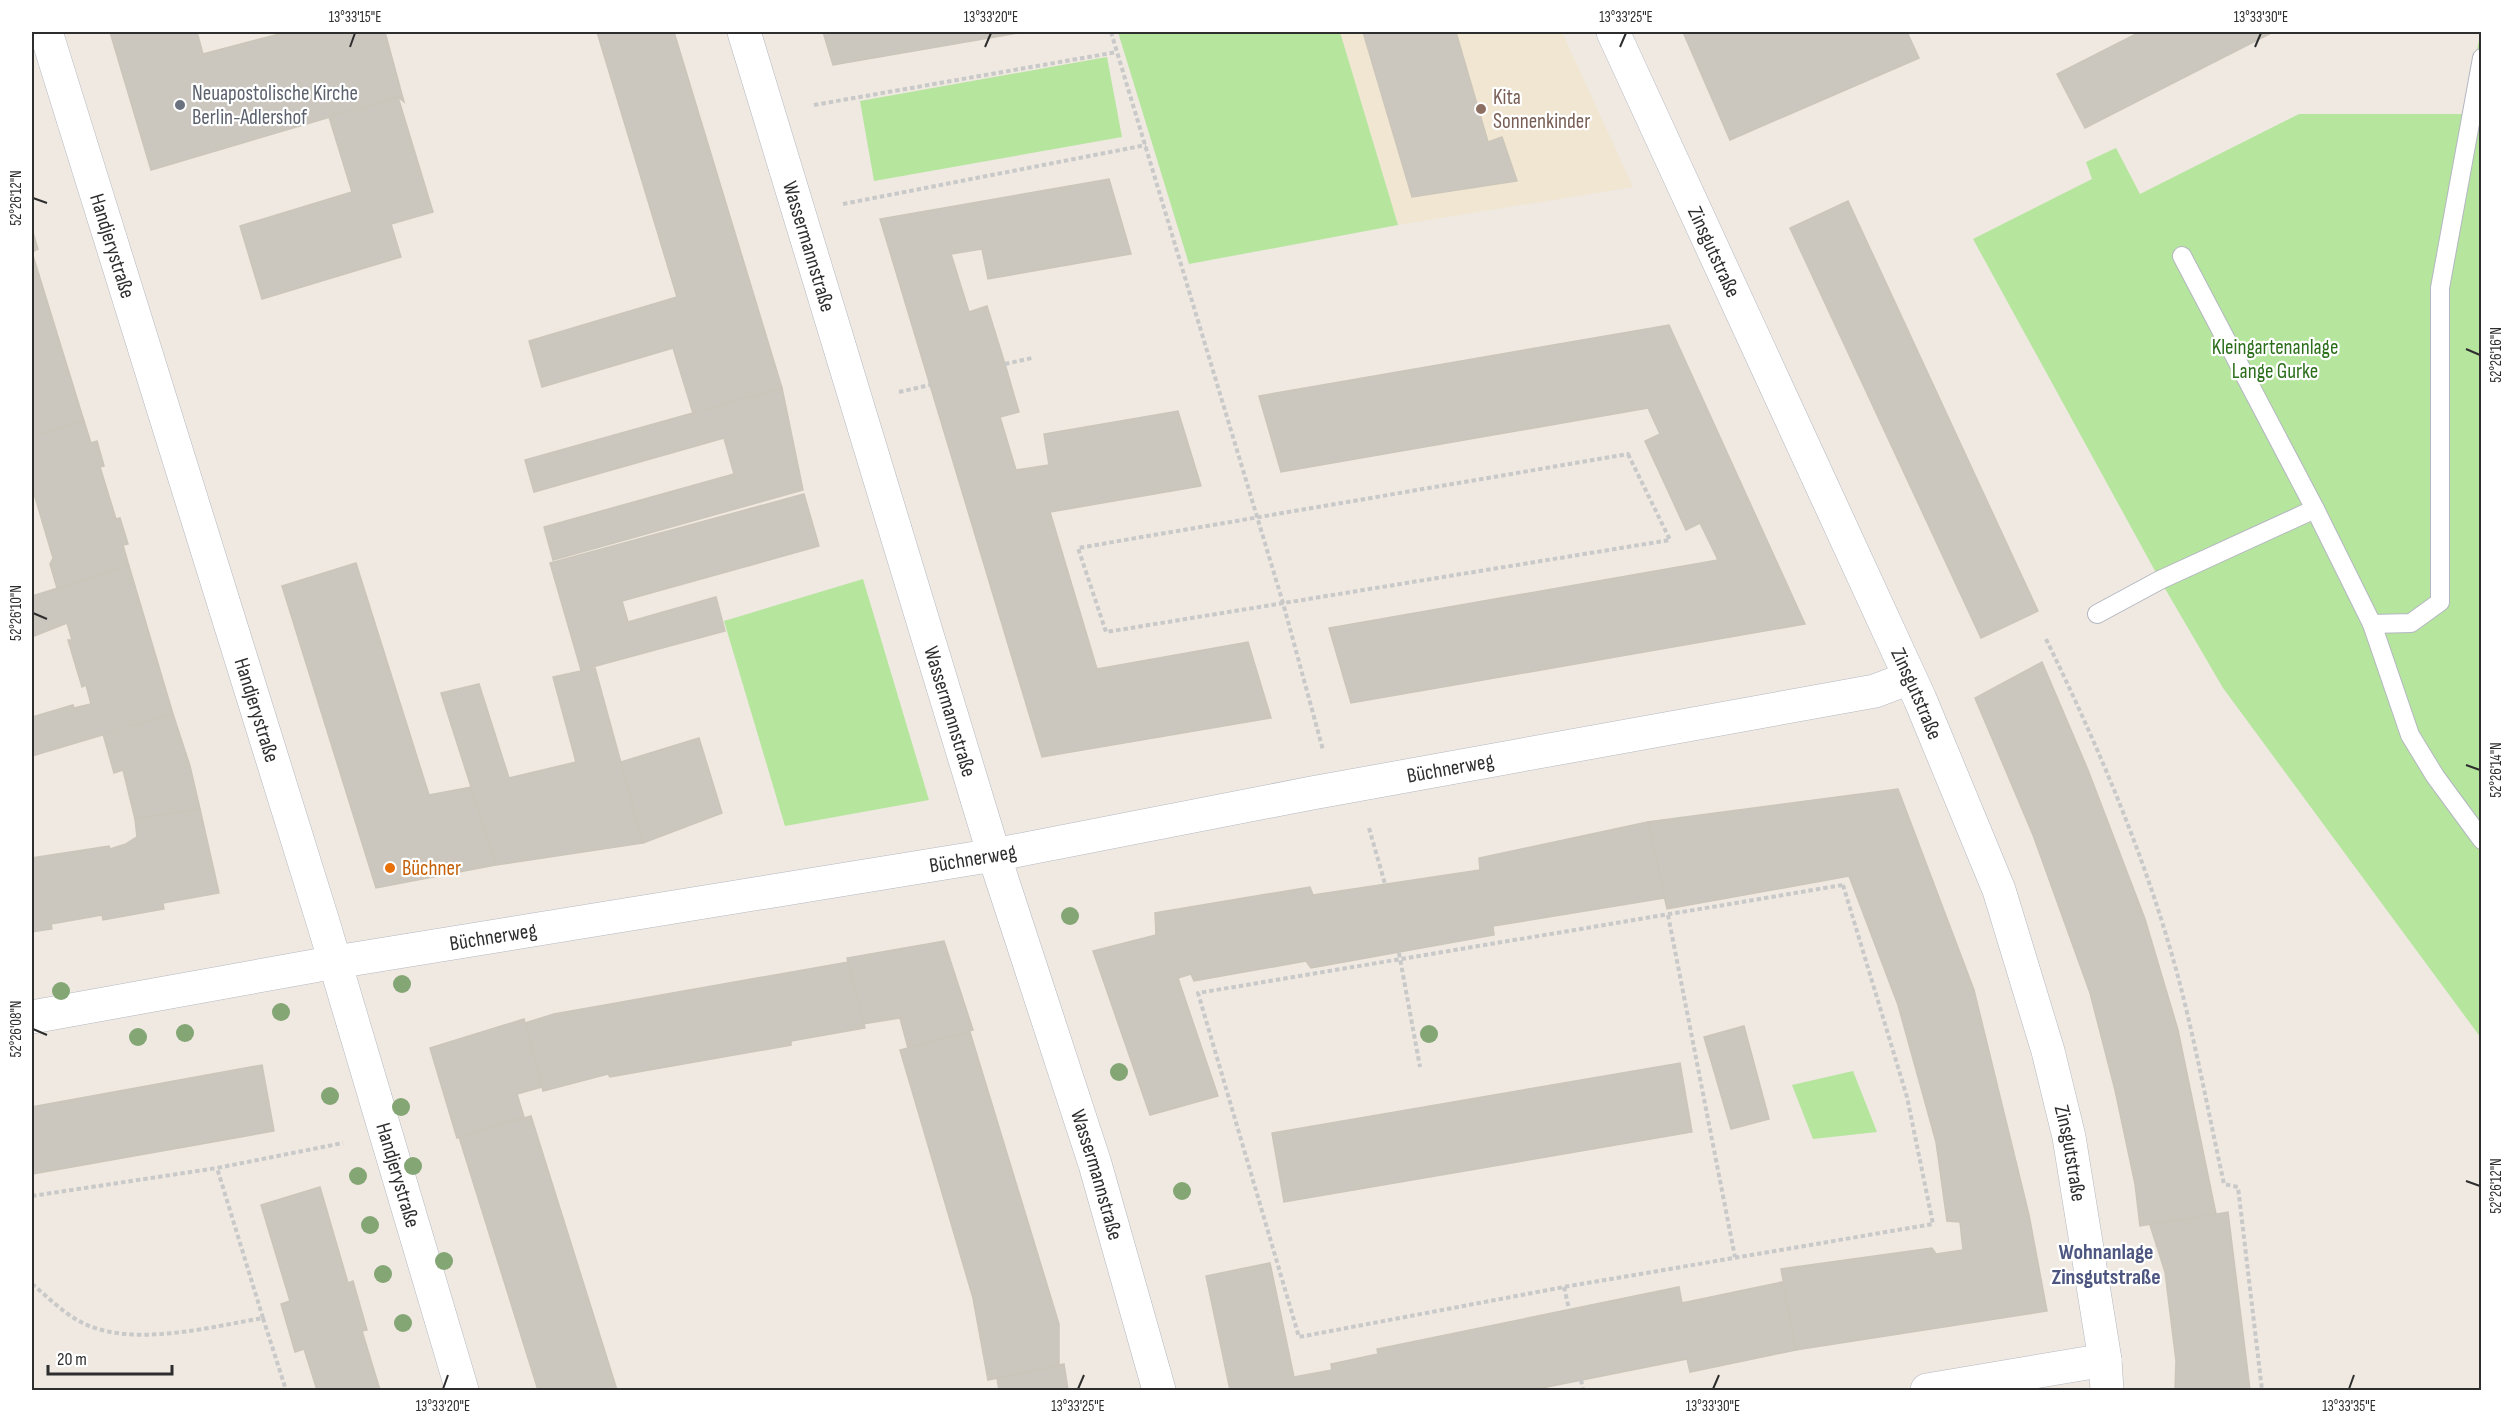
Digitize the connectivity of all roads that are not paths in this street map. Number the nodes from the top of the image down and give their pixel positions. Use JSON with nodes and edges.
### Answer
{"nodes":[{"id":1,"x":45,"y":32,"type":"edge"},
{"id":2,"x":744,"y":32,"type":"edge"},
{"id":3,"x":1613,"y":32,"type":"edge"},
{"id":4,"x":2481,"y":58,"type":"edge"},
{"id":5,"x":2182,"y":256,"type":"dead end"},
{"id":6,"x":2315,"y":509,"type":"junction"},
{"id":7,"x":2097,"y":614,"type":"dead end"},
{"id":8,"x":2372,"y":624,"type":"junction"},
{"id":9,"x":1909,"y":678,"type":"junction"},
{"id":10,"x":2481,"y":840,"type":"edge"},
{"id":11,"x":994,"y":855,"type":"junction"},
{"id":12,"x":336,"y":962,"type":"junction"},
{"id":13,"x":32,"y":1017,"type":"edge"},
{"id":14,"x":2106,"y":1375,"type":"edge"},
{"id":15,"x":462,"y":1390,"type":"edge"},
{"id":16,"x":1159,"y":1390,"type":"edge"},
{"id":17,"x":1927,"y":1390,"type":"edge"}],
"edges":[{"from":1,"to":12,"type":"street","name":"Handjerystraße"},
{"from":2,"to":11,"type":"street","name":"Wassermannstraße"},
{"from":3,"to":9,"type":"street","name":"Zinsgutstraße"},
{"from":4,"to":8,"type":"lane"},
{"from":5,"to":6,"type":"lane"},
{"from":6,"to":7,"type":"lane"},
{"from":6,"to":8,"type":"lane"},
{"from":8,"to":10,"type":"lane"},
{"from":9,"to":11,"type":"street","name":"Büchnerweg"},
{"from":9,"to":14,"type":"street","name":"Zinsgutstraße"},
{"from":11,"to":12,"type":"street","name":"Büchnerweg"},
{"from":11,"to":16,"type":"street","name":"Wassermannstraße"},
{"from":12,"to":13,"type":"street","name":"Büchnerweg"},
{"from":12,"to":15,"type":"street","name":"Handjerystraße"},
{"from":14,"to":17,"type":"street"}]}
